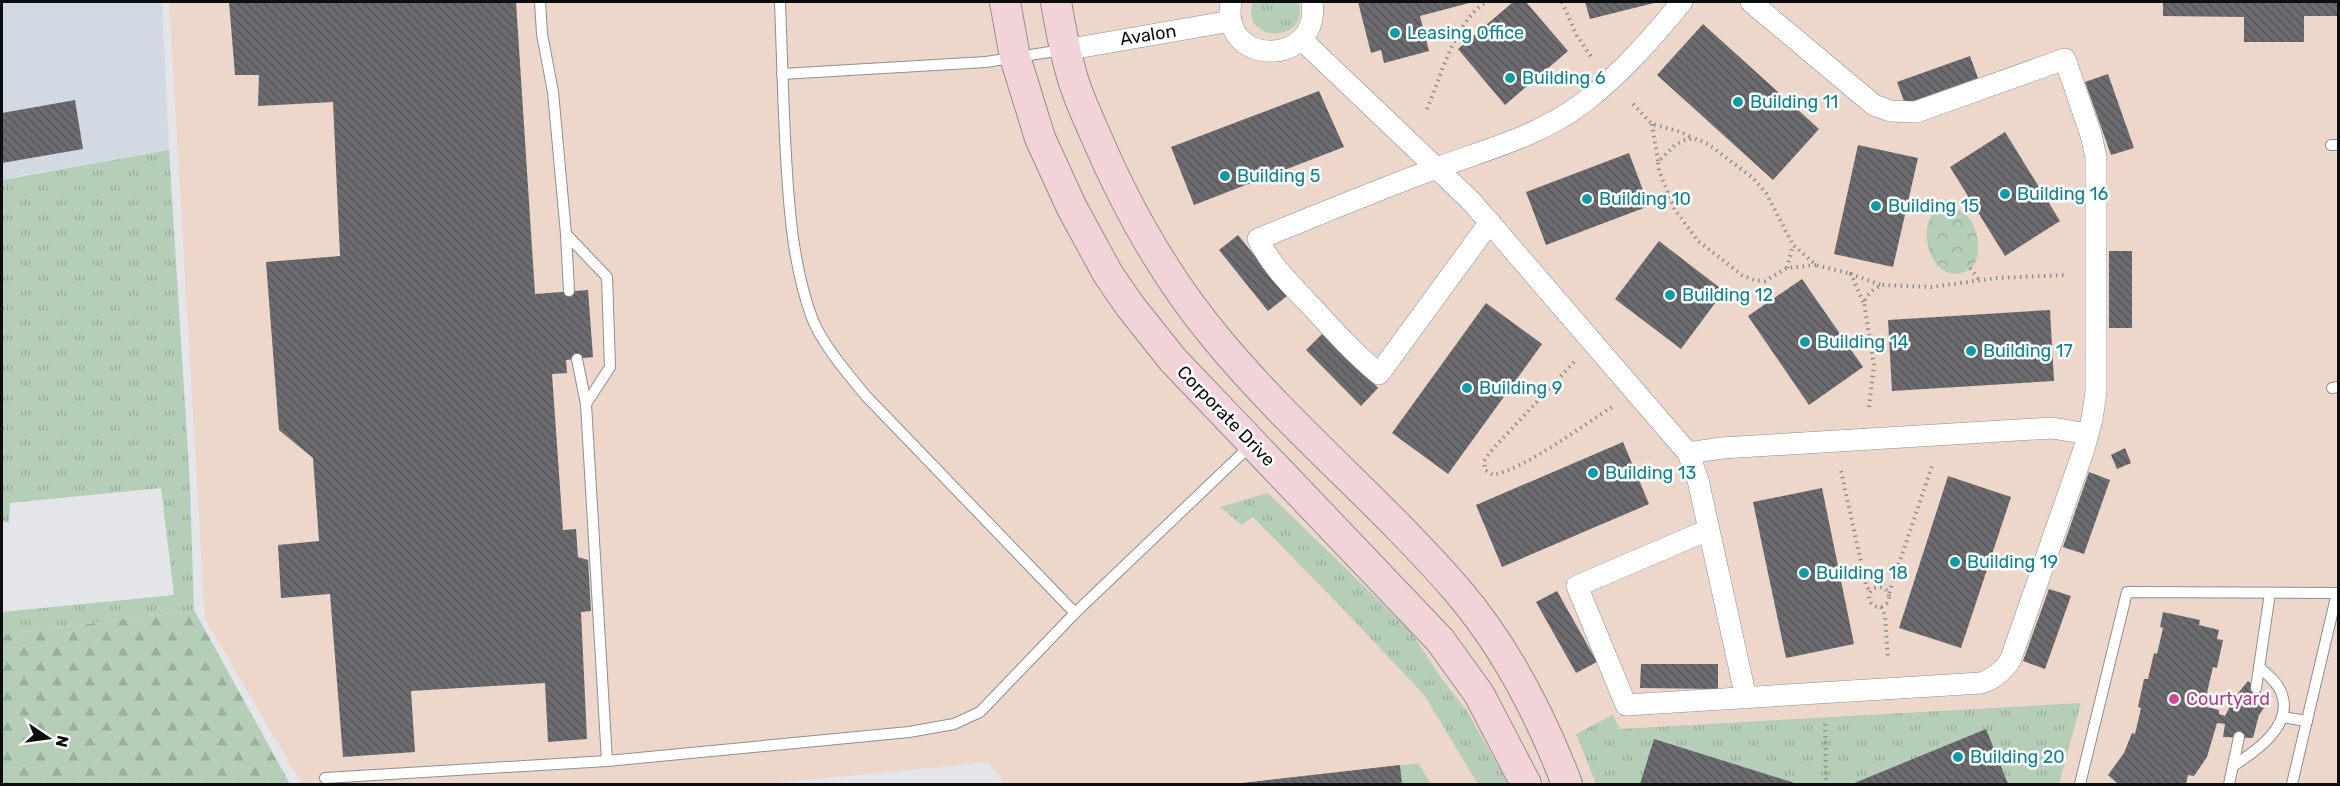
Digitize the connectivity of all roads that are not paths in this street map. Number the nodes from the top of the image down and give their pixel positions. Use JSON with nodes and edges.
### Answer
{"nodes":[{"id":1,"x":540,"y":2,"type":"edge"},
{"id":2,"x":780,"y":2,"type":"edge"},
{"id":3,"x":1005,"y":2,"type":"edge"},
{"id":4,"x":1056,"y":2,"type":"edge"},
{"id":5,"x":1312,"y":2,"type":"edge"},
{"id":6,"x":1682,"y":2,"type":"edge"},
{"id":7,"x":1751,"y":2,"type":"edge"},
{"id":8,"x":1231,"y":11,"type":"edge"},
{"id":9,"x":1301,"y":39,"type":"junction"},
{"id":10,"x":1065,"y":50,"type":"junction"},
{"id":11,"x":1016,"y":57,"type":"junction"},
{"id":12,"x":782,"y":74,"type":"junction"},
{"id":13,"x":1437,"y":168,"type":"junction"},
{"id":14,"x":1490,"y":222,"type":"junction"},
{"id":15,"x":566,"y":234,"type":"junction"},
{"id":16,"x":569,"y":291,"type":"dead end"},
{"id":17,"x":577,"y":359,"type":"dead end"},
{"id":18,"x":1263,"y":390,"type":"junction"},
{"id":19,"x":586,"y":404,"type":"junction"},
{"id":20,"x":2088,"y":434,"type":"junction"},
{"id":21,"x":1253,"y":443,"type":"junction"},
{"id":22,"x":1688,"y":453,"type":"junction"},
{"id":23,"x":1708,"y":530,"type":"junction"},
{"id":24,"x":2271,"y":593,"type":"junction"},
{"id":25,"x":2338,"y":593,"type":"edge"},
{"id":26,"x":1076,"y":613,"type":"junction"},
{"id":27,"x":2259,"y":667,"type":"junction"},
{"id":28,"x":2256,"y":688,"type":"dead end"},
{"id":29,"x":1746,"y":698,"type":"junction"},
{"id":30,"x":2282,"y":717,"type":"junction"},
{"id":31,"x":2307,"y":721,"type":"junction"},
{"id":32,"x":2239,"y":737,"type":"dead end"},
{"id":33,"x":607,"y":761,"type":"junction"},
{"id":34,"x":2234,"y":766,"type":"junction"},
{"id":35,"x":325,"y":778,"type":"dead end"},
{"id":36,"x":1526,"y":784,"type":"edge"},
{"id":37,"x":1567,"y":784,"type":"edge"},
{"id":38,"x":2080,"y":784,"type":"edge"},
{"id":39,"x":2229,"y":784,"type":"edge"},
{"id":40,"x":2292,"y":784,"type":"edge"}],
"edges":[{"from":1,"to":15,"type":"lane"},
{"from":2,"to":12,"type":"lane"},
{"from":3,"to":11,"type":"main road","name":"Corporate Drive"},
{"from":4,"to":10,"type":"main road"},
{"from":5,"to":9,"type":"street"},
{"from":6,"to":13,"type":"street"},
{"from":7,"to":20,"type":"street"},
{"from":8,"to":9,"type":"street"},
{"from":8,"to":10,"type":"street","name":"Avalon"},
{"from":9,"to":13,"type":"street"},
{"from":10,"to":11,"type":"lane"},
{"from":10,"to":18,"type":"main road"},
{"from":11,"to":12,"type":"lane"},
{"from":11,"to":21,"type":"main road","name":"Corporate Drive"},
{"from":12,"to":26,"type":"lane"},
{"from":13,"to":14,"type":"street"},
{"from":13,"to":14,"type":"street"},
{"from":14,"to":22,"type":"street"},
{"from":15,"to":16,"type":"lane"},
{"from":15,"to":19,"type":"lane"},
{"from":17,"to":19,"type":"lane"},
{"from":18,"to":21,"type":"main road"},
{"from":18,"to":37,"type":"main road"},
{"from":19,"to":33,"type":"lane"},
{"from":20,"to":22,"type":"street"},
{"from":20,"to":29,"type":"street"},
{"from":21,"to":26,"type":"lane"},
{"from":21,"to":36,"type":"main road","name":"Corporate Drive"},
{"from":22,"to":23,"type":"street"},
{"from":23,"to":29,"type":"street"},
{"from":23,"to":29,"type":"street"},
{"from":24,"to":25,"type":"lane"},
{"from":24,"to":27,"type":"lane"},
{"from":24,"to":38,"type":"lane"},
{"from":25,"to":31,"type":"lane"},
{"from":26,"to":33,"type":"lane"},
{"from":27,"to":28,"type":"lane"},
{"from":27,"to":30,"type":"lane"},
{"from":30,"to":31,"type":"lane"},
{"from":30,"to":34,"type":"lane"},
{"from":31,"to":40,"type":"lane"},
{"from":32,"to":34,"type":"lane"},
{"from":33,"to":35,"type":"lane"},
{"from":34,"to":39,"type":"lane"}]}
